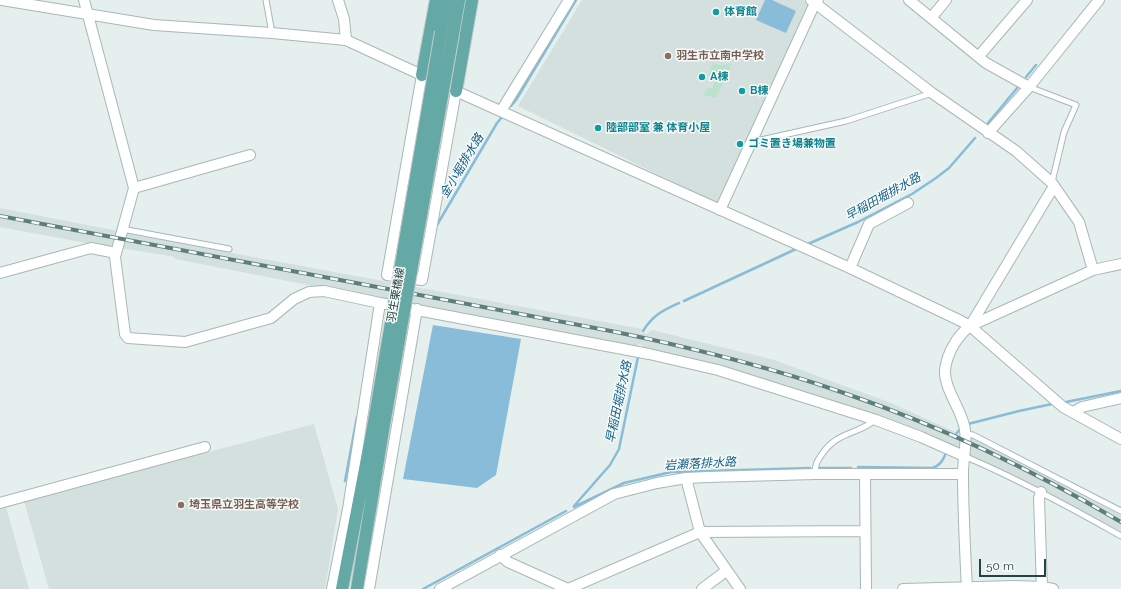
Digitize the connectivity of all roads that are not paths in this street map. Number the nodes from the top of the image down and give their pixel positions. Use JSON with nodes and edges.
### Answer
{"nodes":[{"id":1,"x":2,"y":0,"type":"edge"},
{"id":2,"x":84,"y":0,"type":"edge"},
{"id":3,"x":266,"y":0,"type":"edge"},
{"id":4,"x":338,"y":0,"type":"edge"},
{"id":5,"x":436,"y":0,"type":"edge"},
{"id":6,"x":447,"y":0,"type":"edge"},
{"id":7,"x":459,"y":0,"type":"edge"},
{"id":8,"x":472,"y":0,"type":"edge"},
{"id":9,"x":569,"y":0,"type":"edge"},
{"id":10,"x":909,"y":0,"type":"edge"},
{"id":11,"x":946,"y":0,"type":"edge"},
{"id":12,"x":1027,"y":0,"type":"edge"},
{"id":13,"x":1099,"y":0,"type":"edge"},
{"id":14,"x":815,"y":1,"type":"edge"},
{"id":15,"x":88,"y":14,"type":"junction"},
{"id":16,"x":931,"y":18,"type":"junction"},
{"id":17,"x":272,"y":33,"type":"junction"},
{"id":18,"x":447,"y":33,"type":"junction"},
{"id":19,"x":346,"y":40,"type":"junction"},
{"id":20,"x":979,"y":56,"type":"junction"},
{"id":21,"x":422,"y":75,"type":"junction"},
{"id":22,"x":1029,"y":87,"type":"junction"},
{"id":23,"x":456,"y":92,"type":"junction"},
{"id":24,"x":932,"y":93,"type":"junction"},
{"id":25,"x":501,"y":112,"type":"junction"},
{"id":26,"x":988,"y":133,"type":"junction"},
{"id":27,"x":752,"y":142,"type":"junction"},
{"id":28,"x":250,"y":155,"type":"dead end"},
{"id":29,"x":1053,"y":185,"type":"junction"},
{"id":30,"x":134,"y":188,"type":"junction"},
{"id":31,"x":908,"y":203,"type":"dead end"},
{"id":32,"x":720,"y":210,"type":"junction"},
{"id":33,"x":122,"y":229,"type":"junction"},
{"id":34,"x":230,"y":249,"type":"dead end"},
{"id":35,"x":116,"y":253,"type":"junction"},
{"id":36,"x":1121,"y":264,"type":"edge"},
{"id":37,"x":850,"y":268,"type":"junction"},
{"id":38,"x":1093,"y":270,"type":"junction"},
{"id":39,"x":0,"y":273,"type":"edge"},
{"id":40,"x":380,"y":303,"type":"junction"},
{"id":41,"x":417,"y":309,"type":"junction"},
{"id":42,"x":970,"y":326,"type":"junction"},
{"id":43,"x":1121,"y":398,"type":"edge"},
{"id":44,"x":1073,"y":412,"type":"junction"},
{"id":45,"x":876,"y":420,"type":"junction"},
{"id":46,"x":378,"y":429,"type":"junction"},
{"id":47,"x":966,"y":434,"type":"junction"},
{"id":48,"x":1121,"y":439,"type":"edge"},
{"id":49,"x":205,"y":447,"type":"dead end"},
{"id":50,"x":964,"y":456,"type":"junction"},
{"id":51,"x":815,"y":474,"type":"junction"},
{"id":52,"x":865,"y":474,"type":"junction"},
{"id":53,"x":963,"y":474,"type":"junction"},
{"id":54,"x":686,"y":478,"type":"junction"},
{"id":55,"x":1041,"y":492,"type":"junction"},
{"id":56,"x":0,"y":503,"type":"edge"},
{"id":57,"x":1121,"y":512,"type":"edge"},
{"id":58,"x":865,"y":531,"type":"junction"},
{"id":59,"x":700,"y":532,"type":"junction"},
{"id":60,"x":1121,"y":536,"type":"edge"},
{"id":61,"x":500,"y":555,"type":"junction"},
{"id":62,"x":726,"y":571,"type":"junction"},
{"id":63,"x":967,"y":588,"type":"edge"},
{"id":64,"x":1042,"y":588,"type":"edge"},
{"id":65,"x":332,"y":589,"type":"edge"},
{"id":66,"x":342,"y":589,"type":"edge"},
{"id":67,"x":357,"y":589,"type":"edge"},
{"id":68,"x":369,"y":589,"type":"edge"},
{"id":69,"x":440,"y":589,"type":"edge"},
{"id":70,"x":568,"y":589,"type":"edge"},
{"id":71,"x":702,"y":589,"type":"edge"},
{"id":72,"x":740,"y":589,"type":"edge"},
{"id":73,"x":866,"y":589,"type":"edge"},
{"id":74,"x":903,"y":589,"type":"edge"},
{"id":75,"x":1053,"y":589,"type":"edge"}],
"edges":[{"from":1,"to":15,"type":"street"},
{"from":2,"to":15,"type":"street"},
{"from":3,"to":17,"type":"lane"},
{"from":4,"to":19,"type":"street"},
{"from":5,"to":21,"type":"main road"},
{"from":6,"to":18,"type":"main road","name":"羽生栗橋線"},
{"from":7,"to":18,"type":"main road","name":"羽生栗橋線"},
{"from":8,"to":23,"type":"main road"},
{"from":9,"to":25,"type":"street"},
{"from":10,"to":16,"type":"street"},
{"from":11,"to":16,"type":"street"},
{"from":12,"to":20,"type":"street"},
{"from":13,"to":22,"type":"street"},
{"from":14,"to":24,"type":"street"},
{"from":14,"to":27,"type":"street"},
{"from":15,"to":17,"type":"street"},
{"from":15,"to":30,"type":"street"},
{"from":16,"to":20,"type":"street"},
{"from":17,"to":19,"type":"street"},
{"from":18,"to":46,"type":"main road","name":"羽生栗橋線","bridge":true},
{"from":19,"to":21,"type":"street"},
{"from":20,"to":22,"type":"street"},
{"from":21,"to":23,"type":"street"},
{"from":21,"to":23,"type":"street"},
{"from":22,"to":26,"type":"street"},
{"from":22,"to":29,"type":"lane"},
{"from":23,"to":25,"type":"street"},
{"from":24,"to":26,"type":"street"},
{"from":24,"to":27,"type":"lane"},
{"from":25,"to":32,"type":"street"},
{"from":26,"to":29,"type":"street"},
{"from":27,"to":32,"type":"street"},
{"from":28,"to":30,"type":"street"},
{"from":29,"to":38,"type":"street"},
{"from":29,"to":42,"type":"street"},
{"from":30,"to":33,"type":"street"},
{"from":31,"to":37,"type":"street"},
{"from":32,"to":37,"type":"street"},
{"from":33,"to":34,"type":"lane"},
{"from":33,"to":35,"type":"street"},
{"from":35,"to":39,"type":"street"},
{"from":35,"to":40,"type":"street"},
{"from":36,"to":38,"type":"street"},
{"from":37,"to":42,"type":"street"},
{"from":38,"to":42,"type":"street"},
{"from":40,"to":41,"type":"street"},
{"from":40,"to":65,"type":"street"},
{"from":41,"to":45,"type":"street"},
{"from":41,"to":68,"type":"street"},
{"from":42,"to":44,"type":"street"},
{"from":42,"to":47,"type":"street"},
{"from":43,"to":44,"type":"street"},
{"from":44,"to":48,"type":"street"},
{"from":45,"to":50,"type":"street"},
{"from":45,"to":51,"type":"lane"},
{"from":46,"to":66,"type":"main road","name":"羽生栗橋線"},
{"from":46,"to":67,"type":"main road","name":"羽生栗橋線"},
{"from":47,"to":50,"type":"street"},
{"from":47,"to":57,"type":"lane"},
{"from":49,"to":56,"type":"street"},
{"from":50,"to":53,"type":"street"},
{"from":50,"to":55,"type":"lane"},
{"from":51,"to":52,"type":"street"},
{"from":51,"to":54,"type":"street"},
{"from":52,"to":53,"type":"street"},
{"from":52,"to":58,"type":"street"},
{"from":53,"to":63,"type":"street"},
{"from":54,"to":59,"type":"street"},
{"from":54,"to":61,"type":"street"},
{"from":55,"to":60,"type":"lane"},
{"from":55,"to":64,"type":"street"},
{"from":58,"to":59,"type":"street"},
{"from":58,"to":73,"type":"street"},
{"from":59,"to":62,"type":"street"},
{"from":59,"to":70,"type":"street"},
{"from":61,"to":69,"type":"street"},
{"from":61,"to":70,"type":"street"},
{"from":62,"to":71,"type":"street"},
{"from":62,"to":72,"type":"street"},
{"from":63,"to":64,"type":"street"},
{"from":63,"to":74,"type":"street"},
{"from":64,"to":75,"type":"street"}]}
